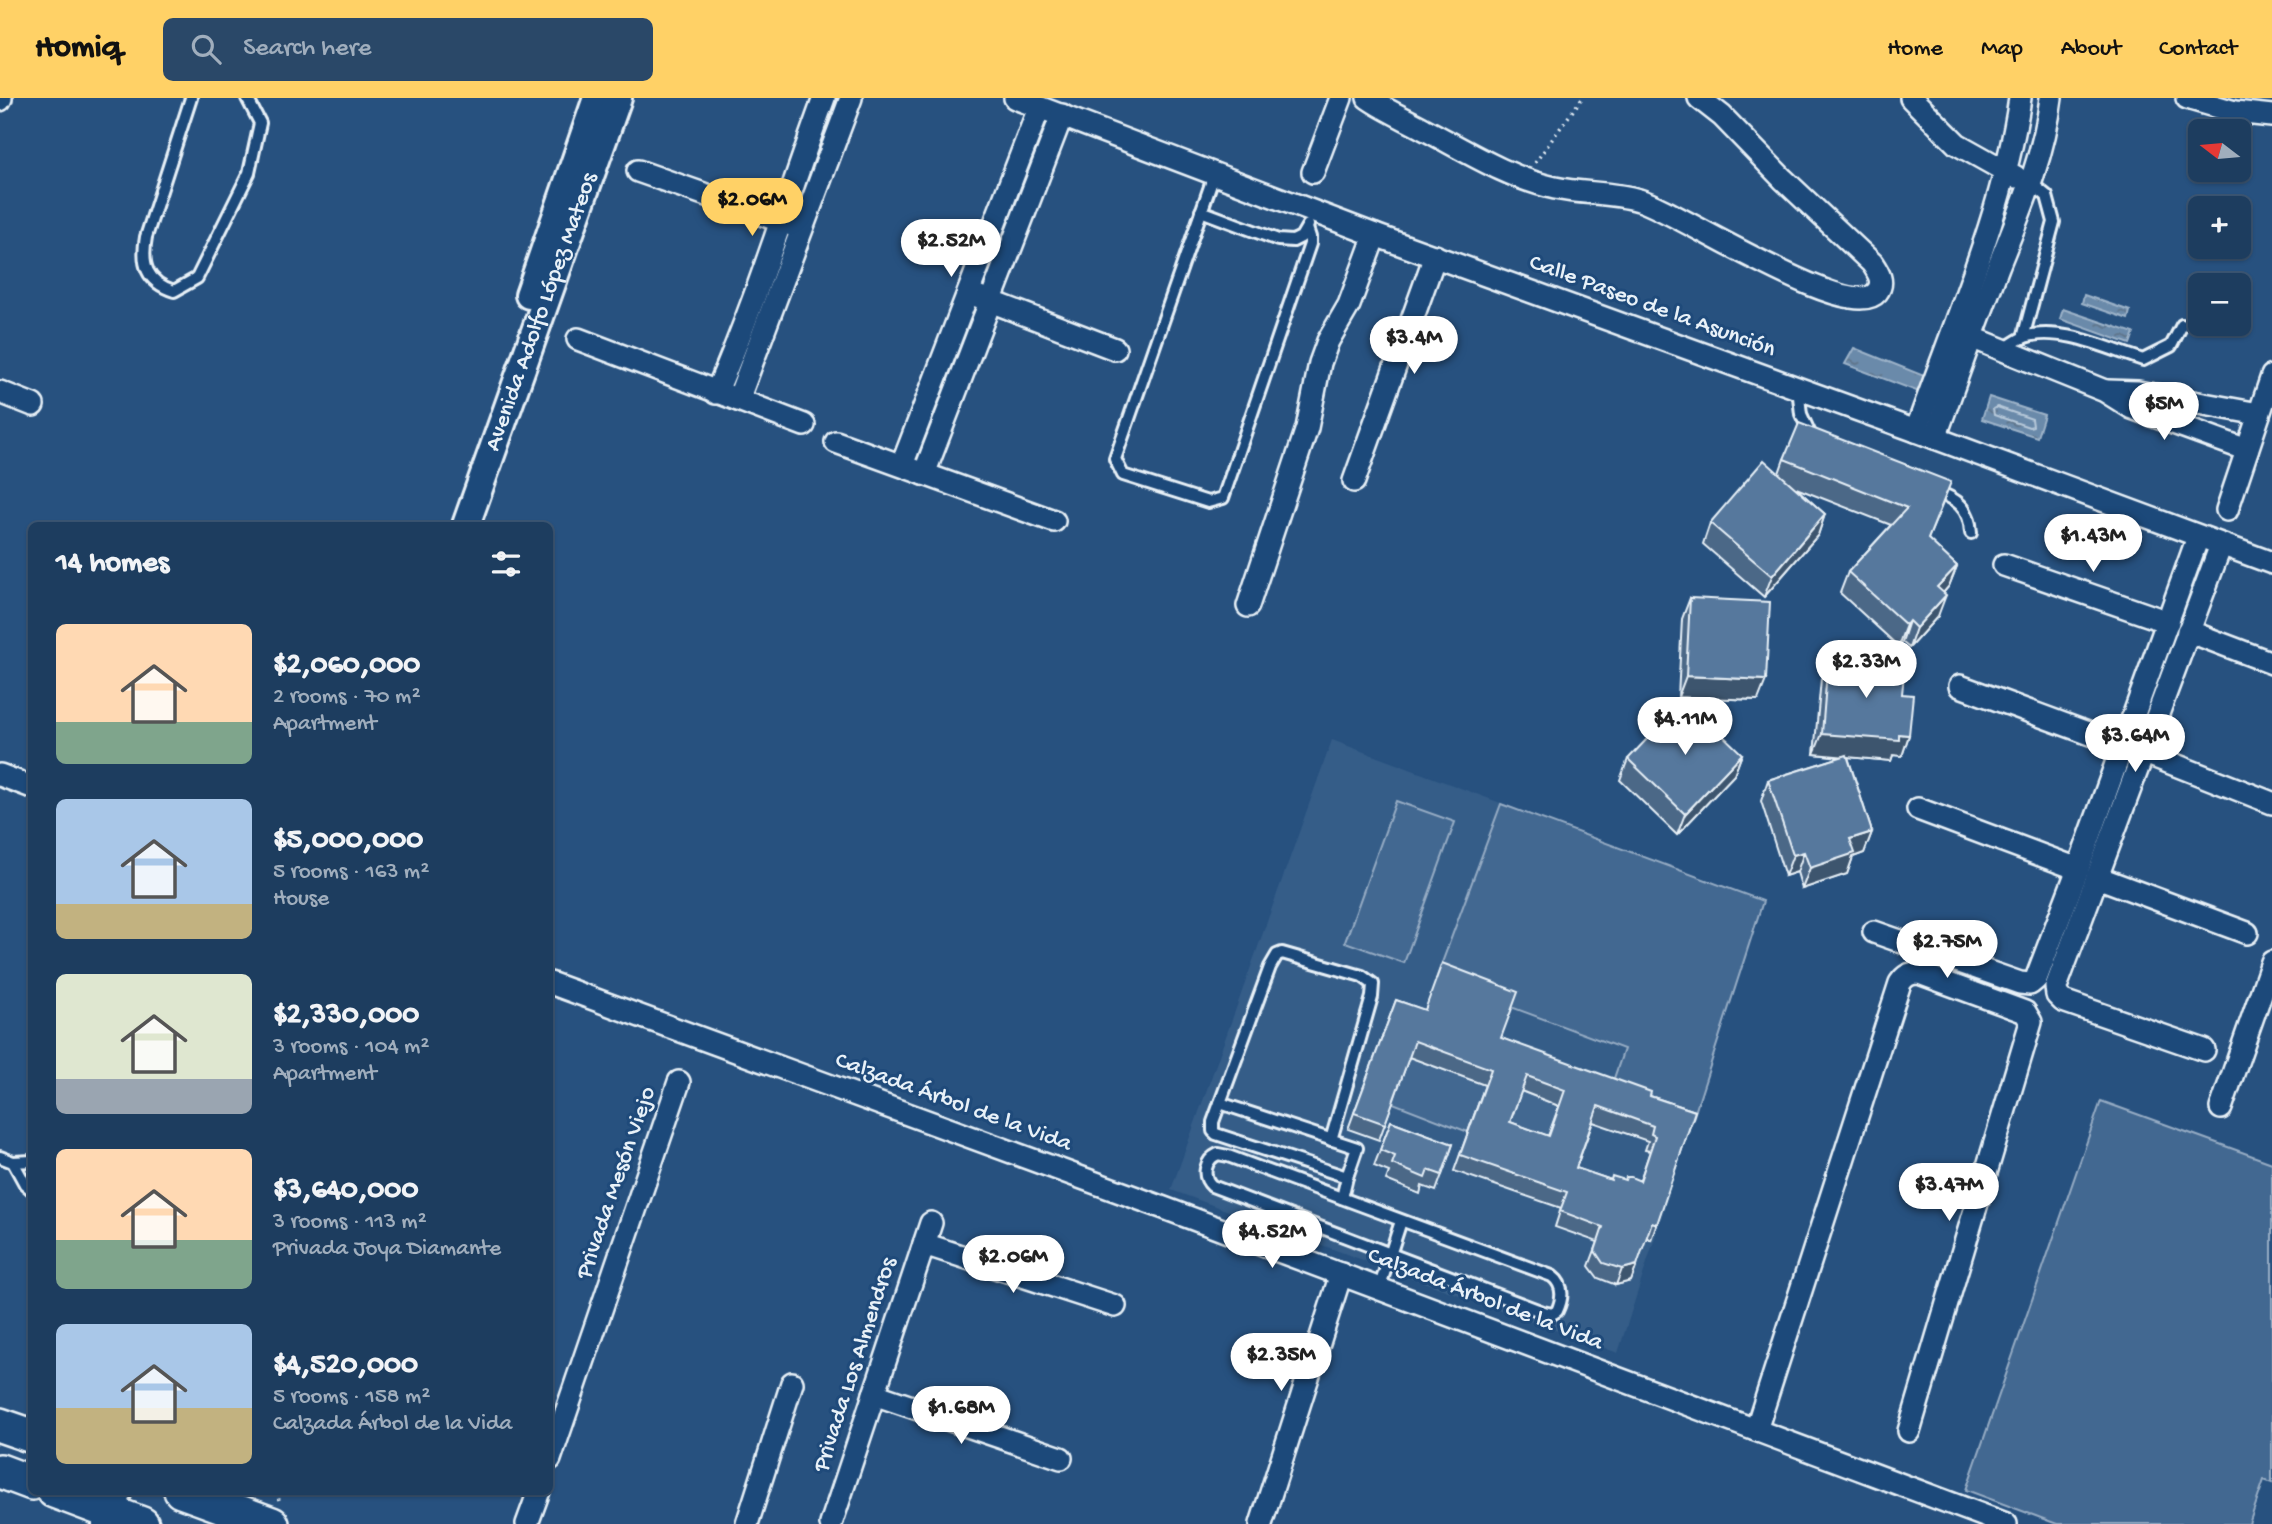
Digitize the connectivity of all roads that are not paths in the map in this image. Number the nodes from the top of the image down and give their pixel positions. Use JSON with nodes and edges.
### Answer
{"nodes":[{"id":1,"x":191,"y":98,"type":"edge"},
{"id":2,"x":247,"y":98,"type":"edge"},
{"id":3,"x":597,"y":98,"type":"edge"},
{"id":4,"x":618,"y":98,"type":"edge"},
{"id":5,"x":824,"y":98,"type":"edge"},
{"id":6,"x":851,"y":98,"type":"edge"},
{"id":7,"x":1015,"y":98,"type":"edge"},
{"id":8,"x":1699,"y":98,"type":"edge"},
{"id":9,"x":1911,"y":98,"type":"edge"},
{"id":10,"x":2020,"y":98,"type":"edge"},
{"id":11,"x":2051,"y":98,"type":"edge"},
{"id":12,"x":2187,"y":98,"type":"edge"},
{"id":13,"x":1337,"y":99,"type":"edge"},
{"id":14,"x":1369,"y":99,"type":"edge"},
{"id":15,"x":1039,"y":108,"type":"junction"},
{"id":16,"x":1062,"y":115,"type":"junction"},
{"id":17,"x":2272,"y":117,"type":"edge"},
{"id":18,"x":638,"y":171,"type":"dead end"},
{"id":19,"x":1313,"y":172,"type":"dead end"},
{"id":20,"x":2006,"y":173,"type":"junction"},
{"id":21,"x":1214,"y":174,"type":"junction"},
{"id":22,"x":2031,"y":183,"type":"junction"},
{"id":23,"x":1201,"y":211,"type":"junction"},
{"id":24,"x":780,"y":220,"type":"junction"},
{"id":25,"x":1309,"y":220,"type":"junction"},
{"id":26,"x":801,"y":228,"type":"junction"},
{"id":27,"x":1375,"y":235,"type":"junction"},
{"id":28,"x":1435,"y":256,"type":"junction"},
{"id":29,"x":968,"y":293,"type":"junction"},
{"id":30,"x":990,"y":301,"type":"junction"},
{"id":31,"x":1971,"y":308,"type":"junction"},
{"id":32,"x":2182,"y":325,"type":"dead end"},
{"id":33,"x":1971,"y":337,"type":"junction"},
{"id":34,"x":2023,"y":338,"type":"junction"},
{"id":35,"x":578,"y":339,"type":"dead end"},
{"id":36,"x":1115,"y":349,"type":"dead end"},
{"id":37,"x":2003,"y":350,"type":"junction"},
{"id":38,"x":2272,"y":376,"type":"edge"},
{"id":39,"x":1798,"y":388,"type":"junction"},
{"id":40,"x":2105,"y":391,"type":"junction"},
{"id":41,"x":0,"y":392,"type":"edge"},
{"id":42,"x":716,"y":393,"type":"junction"},
{"id":43,"x":738,"y":400,"type":"junction"},
{"id":44,"x":33,"y":405,"type":"dead end"},
{"id":45,"x":2259,"y":414,"type":"junction"},
{"id":46,"x":804,"y":425,"type":"dead end"},
{"id":47,"x":1926,"y":435,"type":"junction"},
{"id":48,"x":836,"y":442,"type":"dead end"},
{"id":49,"x":1824,"y":446,"type":"edge"},
{"id":50,"x":2247,"y":450,"type":"junction"},
{"id":51,"x":902,"y":465,"type":"junction"},
{"id":52,"x":924,"y":474,"type":"junction"},
{"id":53,"x":1354,"y":481,"type":"dead end"},
{"id":54,"x":1917,"y":483,"type":"edge"},
{"id":55,"x":2227,"y":510,"type":"dead end"},
{"id":56,"x":1054,"y":521,"type":"dead end"},
{"id":57,"x":450,"y":522,"type":"edge"},
{"id":58,"x":467,"y":522,"type":"edge"},
{"id":59,"x":1971,"y":533,"type":"dead end"},
{"id":60,"x":2198,"y":537,"type":"junction"},
{"id":61,"x":2221,"y":545,"type":"junction"},
{"id":62,"x":2272,"y":563,"type":"edge"},
{"id":63,"x":2004,"y":565,"type":"dead end"},
{"id":64,"x":1248,"y":606,"type":"dead end"},
{"id":65,"x":2178,"y":626,"type":"junction"},
{"id":66,"x":2272,"y":663,"type":"edge"},
{"id":67,"x":1960,"y":686,"type":"dead end"},
{"id":68,"x":2123,"y":746,"type":"junction"},
{"id":69,"x":2144,"y":753,"type":"junction"},
{"id":70,"x":0,"y":775,"type":"edge"},
{"id":71,"x":28,"y":786,"type":"edge"},
{"id":72,"x":2272,"y":803,"type":"edge"},
{"id":73,"x":1918,"y":809,"type":"dead end"},
{"id":74,"x":2088,"y":873,"type":"junction"},
{"id":75,"x":1874,"y":932,"type":"dead end"},
{"id":76,"x":2247,"y":933,"type":"dead end"},
{"id":77,"x":2272,"y":962,"type":"edge"},
{"id":78,"x":553,"y":984,"type":"edge"},
{"id":79,"x":2204,"y":1050,"type":"dead end"},
{"id":80,"x":679,"y":1082,"type":"dead end"},
{"id":81,"x":1220,"y":1103,"type":"junction"},
{"id":82,"x":2221,"y":1108,"type":"dead end"},
{"id":83,"x":1332,"y":1140,"type":"junction"},
{"id":84,"x":0,"y":1157,"type":"edge"},
{"id":85,"x":28,"y":1161,"type":"edge"},
{"id":86,"x":13,"y":1162,"type":"junction"},
{"id":87,"x":1347,"y":1177,"type":"junction"},
{"id":88,"x":28,"y":1187,"type":"edge"},
{"id":89,"x":1342,"y":1198,"type":"junction"},
{"id":90,"x":1401,"y":1221,"type":"junction"},
{"id":91,"x":931,"y":1223,"type":"dead end"},
{"id":92,"x":924,"y":1244,"type":"junction"},
{"id":93,"x":1390,"y":1254,"type":"junction"},
{"id":94,"x":1341,"y":1274,"type":"junction"},
{"id":95,"x":1379,"y":1289,"type":"junction"},
{"id":96,"x":1115,"y":1306,"type":"dead end"},
{"id":97,"x":792,"y":1384,"type":"dead end"},
{"id":98,"x":874,"y":1394,"type":"junction"},
{"id":99,"x":0,"y":1425,"type":"edge"},
{"id":100,"x":1756,"y":1430,"type":"junction"},
{"id":101,"x":1909,"y":1431,"type":"dead end"},
{"id":102,"x":28,"y":1435,"type":"edge"},
{"id":103,"x":553,"y":1451,"type":"edge"},
{"id":104,"x":1061,"y":1458,"type":"dead end"},
{"id":105,"x":0,"y":1471,"type":"edge"},
{"id":106,"x":28,"y":1482,"type":"edge"},
{"id":107,"x":67,"y":1495,"type":"edge"},
{"id":108,"x":195,"y":1495,"type":"edge"},
{"id":109,"x":538,"y":1495,"type":"edge"},
{"id":110,"x":111,"y":1509,"type":"edge"},
{"id":111,"x":142,"y":1524,"type":"edge"},
{"id":112,"x":272,"y":1524,"type":"edge"},
{"id":113,"x":527,"y":1524,"type":"edge"},
{"id":114,"x":747,"y":1524,"type":"edge"},
{"id":115,"x":831,"y":1524,"type":"edge"},
{"id":116,"x":1261,"y":1524,"type":"edge"},
{"id":117,"x":2006,"y":1524,"type":"edge"}],
"edges":[{"from":1,"to":2,"type":"lane"},
{"from":3,"to":57,"type":"street","name":"Avenida Adolfo López Mateos"},
{"from":4,"to":58,"type":"street","name":"Avenida Adolfo López Mateos"},
{"from":5,"to":24,"type":"street"},
{"from":6,"to":26,"type":"street"},
{"from":7,"to":15,"type":"street","name":"Calle Paseo de la Asunción"},
{"from":8,"to":14,"type":"street"},
{"from":9,"to":20,"type":"street"},
{"from":10,"to":20,"type":"street"},
{"from":11,"to":22,"type":"street"},
{"from":12,"to":17,"type":"street"},
{"from":13,"to":14,"type":"street"},
{"from":13,"to":19,"type":"street"},
{"from":15,"to":16,"type":"street","name":"Calle Paseo de la Asunción"},
{"from":15,"to":29,"type":"street"},
{"from":16,"to":21,"type":"street","name":"Calle Paseo de la Asunción"},
{"from":16,"to":30,"type":"street"},
{"from":18,"to":24,"type":"street"},
{"from":20,"to":22,"type":"street"},
{"from":20,"to":31,"type":"street"},
{"from":21,"to":23,"type":"lane"},
{"from":21,"to":25,"type":"street","name":"Calle Paseo de la Asunción"},
{"from":22,"to":31,"type":"street"},
{"from":22,"to":34,"type":"lane"},
{"from":23,"to":25,"type":"lane"},
{"from":23,"to":25,"type":"lane"},
{"from":24,"to":26,"type":"street"},
{"from":24,"to":42,"type":"street"},
{"from":25,"to":27,"type":"street","name":"Calle Paseo de la Asunción"},
{"from":26,"to":43,"type":"street"},
{"from":27,"to":28,"type":"street","name":"Calle Paseo de la Asunción"},
{"from":27,"to":64,"type":"street"},
{"from":28,"to":39,"type":"street","name":"Calle Paseo de la Asunción"},
{"from":28,"to":53,"type":"street"},
{"from":29,"to":30,"type":"street"},
{"from":29,"to":51,"type":"street"},
{"from":30,"to":36,"type":"street"},
{"from":30,"to":52,"type":"street"},
{"from":31,"to":33,"type":"street"},
{"from":31,"to":47,"type":"street"},
{"from":32,"to":34,"type":"lane"},
{"from":33,"to":37,"type":"street"},
{"from":33,"to":47,"type":"street"},
{"from":34,"to":37,"type":"lane"},
{"from":35,"to":42,"type":"street"},
{"from":37,"to":40,"type":"street"},
{"from":38,"to":45,"type":"street"},
{"from":39,"to":47,"type":"street","name":"Calle Paseo de la Asunción"},
{"from":39,"to":49,"type":"lane"},
{"from":40,"to":45,"type":"street"},
{"from":40,"to":50,"type":"street"},
{"from":41,"to":44,"type":"street"},
{"from":42,"to":43,"type":"street"},
{"from":43,"to":46,"type":"street"},
{"from":45,"to":50,"type":"street"},
{"from":47,"to":60,"type":"street","name":"Calle Paseo de la Asunción"},
{"from":48,"to":51,"type":"street"},
{"from":50,"to":55,"type":"street"},
{"from":51,"to":52,"type":"street"},
{"from":52,"to":56,"type":"street"},
{"from":54,"to":59,"type":"lane"},
{"from":60,"to":61,"type":"street","name":"Calle Paseo de la Asunción"},
{"from":60,"to":65,"type":"street"},
{"from":61,"to":62,"type":"street","name":"Calle Paseo de la Asunción"},
{"from":61,"to":65,"type":"street"},
{"from":63,"to":65,"type":"street"},
{"from":65,"to":66,"type":"street"},
{"from":65,"to":68,"type":"street"},
{"from":65,"to":69,"type":"street"},
{"from":67,"to":68,"type":"street"},
{"from":68,"to":74,"type":"street"},
{"from":69,"to":72,"type":"street"},
{"from":69,"to":74,"type":"street"},
{"from":70,"to":71,"type":"street"},
{"from":73,"to":74,"type":"street"},
{"from":74,"to":75,"type":"street"},
{"from":74,"to":76,"type":"street"},
{"from":74,"to":79,"type":"street"},
{"from":77,"to":82,"type":"street"},
{"from":78,"to":94,"type":"street","name":"Calzada Árbol de la Vida"},
{"from":80,"to":103,"type":"street","name":"Privada Mesón Viejo"},
{"from":81,"to":83,"type":"lane"},
{"from":81,"to":83,"type":"lane"},
{"from":81,"to":87,"type":"lane"},
{"from":83,"to":87,"type":"lane"},
{"from":84,"to":86,"type":"lane"},
{"from":85,"to":86,"type":"lane"},
{"from":86,"to":88,"type":"lane"},
{"from":87,"to":89,"type":"lane"},
{"from":89,"to":90,"type":"lane"},
{"from":89,"to":93,"type":"lane"},
{"from":90,"to":93,"type":"lane"},
{"from":90,"to":93,"type":"lane"},
{"from":91,"to":92,"type":"street","name":"Privada Los Almendros"},
{"from":92,"to":96,"type":"street"},
{"from":92,"to":98,"type":"street","name":"Privada Los Almendros"},
{"from":93,"to":95,"type":"lane"},
{"from":94,"to":95,"type":"street","name":"Calzada Árbol de la Vida"},
{"from":94,"to":116,"type":"street"},
{"from":95,"to":100,"type":"street","name":"Calzada Árbol de la Vida"},
{"from":97,"to":114,"type":"street"},
{"from":98,"to":104,"type":"street"},
{"from":98,"to":115,"type":"street","name":"Privada Los Almendros"},
{"from":99,"to":102,"type":"main road"},
{"from":100,"to":101,"type":"street"},
{"from":100,"to":117,"type":"street","name":"Calzada Árbol de la Vida"},
{"from":105,"to":106,"type":"main road"},
{"from":107,"to":110,"type":"main road"},
{"from":108,"to":112,"type":"main road"},
{"from":109,"to":113,"type":"street"},
{"from":110,"to":111,"type":"main road"}]}
